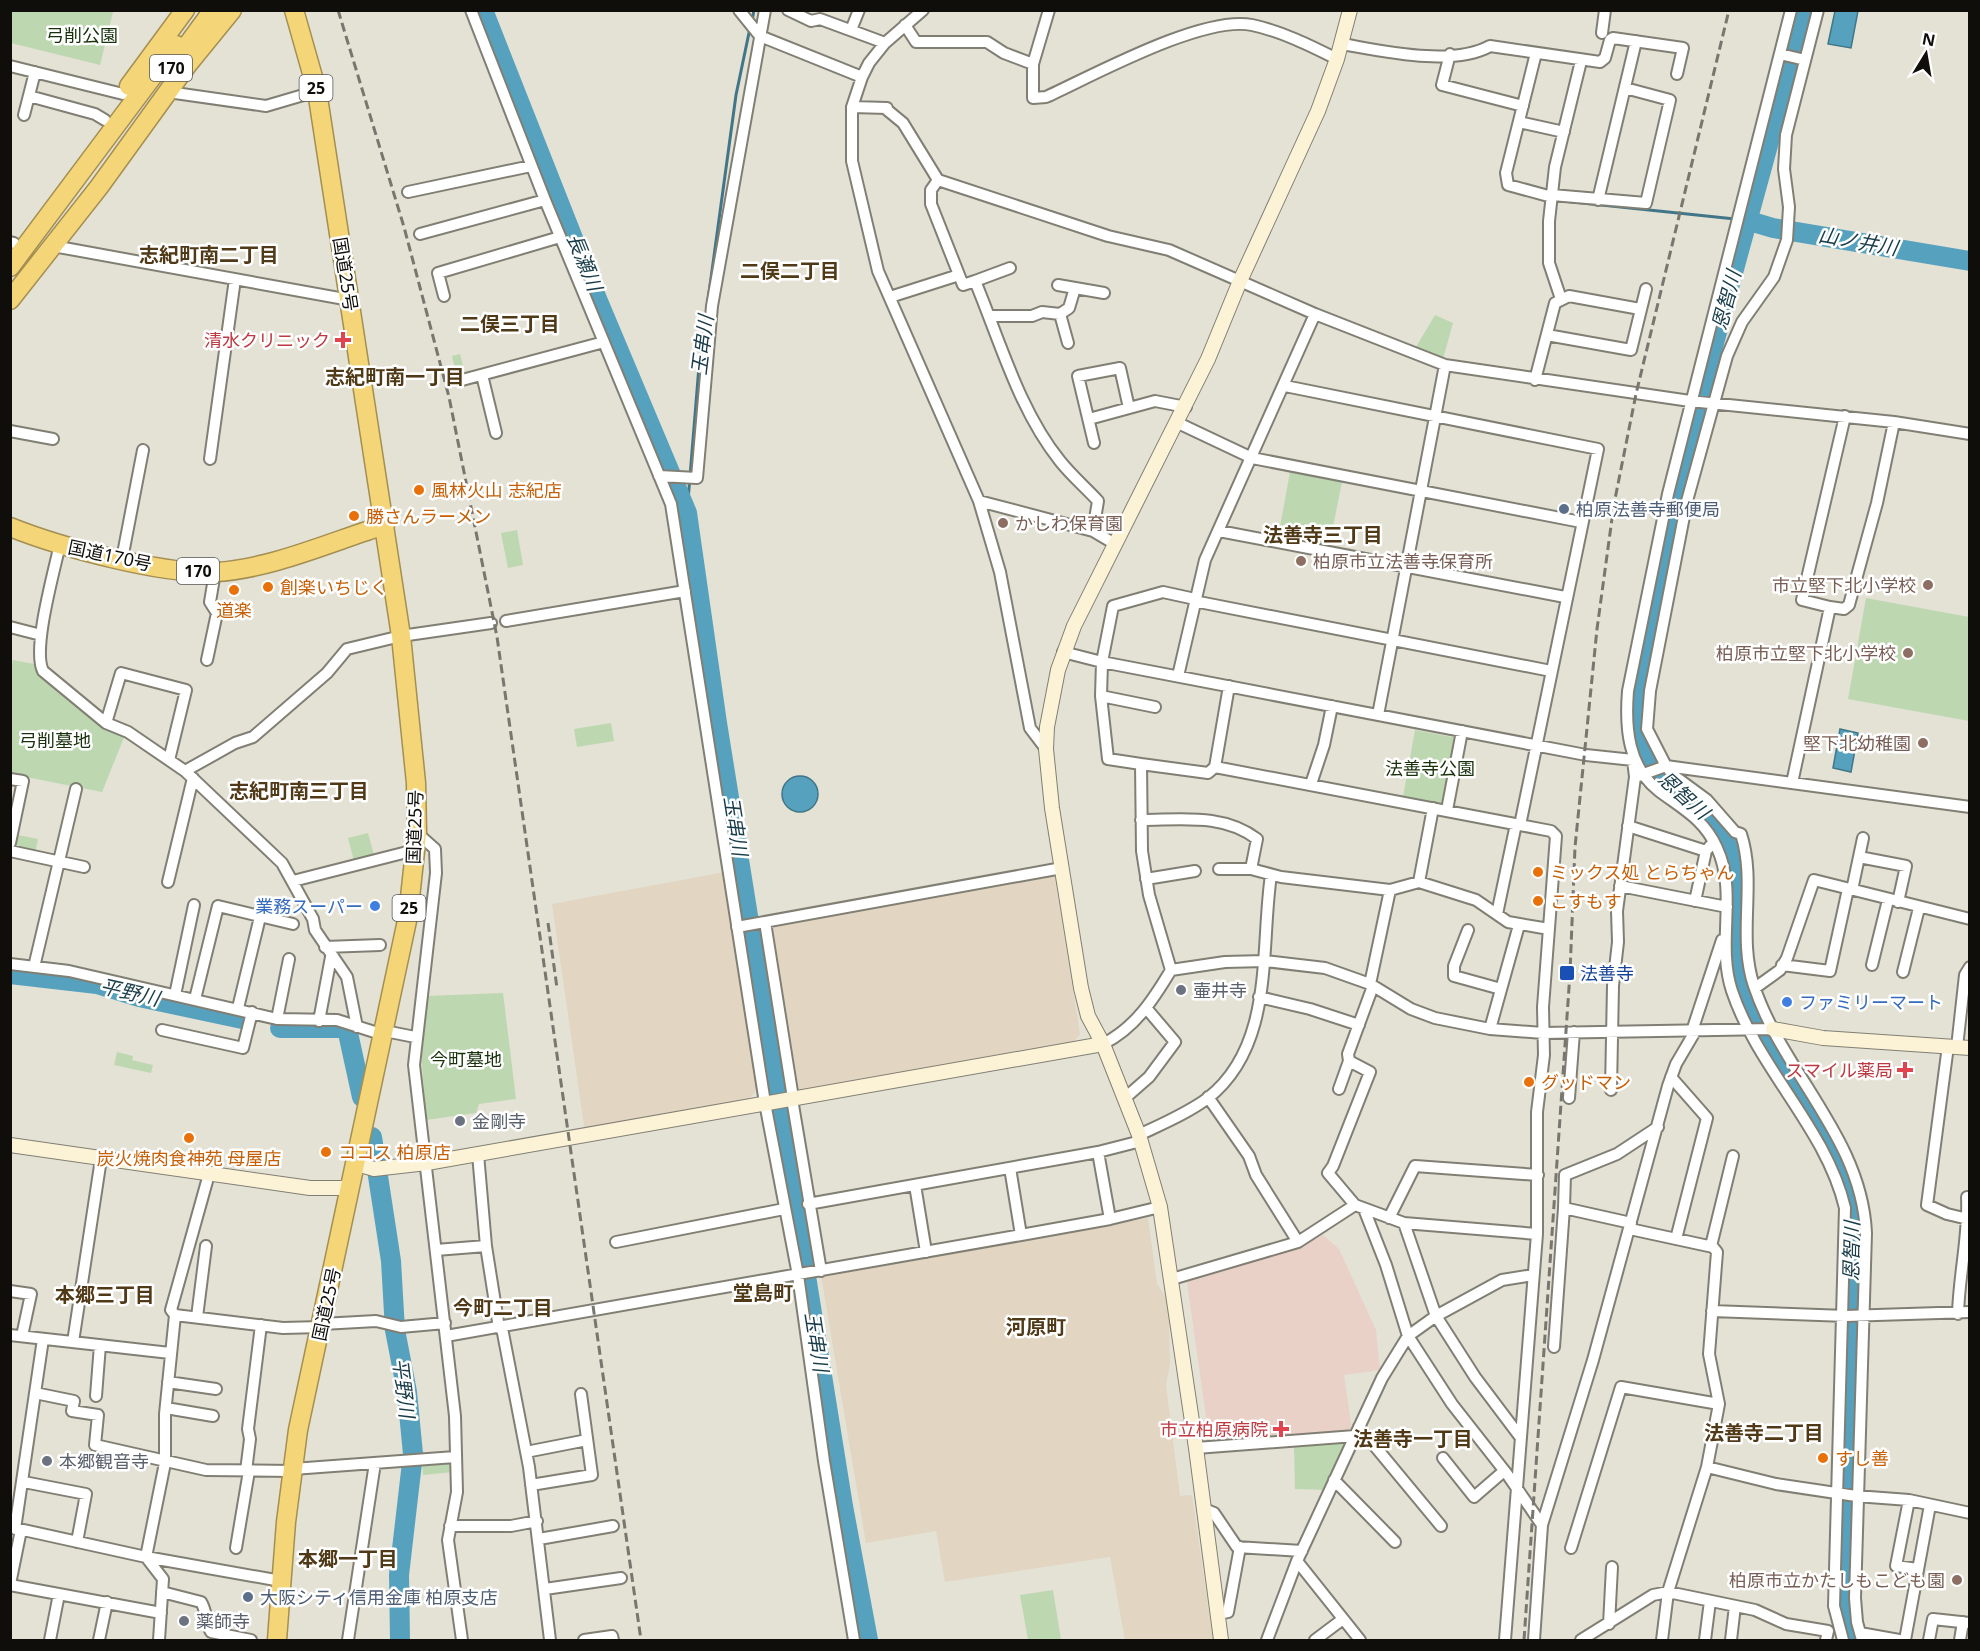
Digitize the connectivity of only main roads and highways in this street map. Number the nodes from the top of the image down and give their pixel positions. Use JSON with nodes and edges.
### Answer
{"nodes":[{"id":1,"x":185,"y":10,"type":"edge"},
{"id":2,"x":201,"y":10,"type":"edge"},
{"id":3,"x":213,"y":10,"type":"edge"},
{"id":4,"x":232,"y":10,"type":"edge"},
{"id":5,"x":294,"y":10,"type":"edge"},
{"id":6,"x":118,"y":121,"type":"junction"},
{"id":7,"x":12,"y":244,"type":"edge"},
{"id":8,"x":10,"y":267,"type":"edge"},
{"id":9,"x":10,"y":286,"type":"edge"},
{"id":10,"x":10,"y":300,"type":"edge"},
{"id":11,"x":385,"y":525,"type":"junction"},
{"id":12,"x":10,"y":527,"type":"edge"},
{"id":13,"x":277,"y":1641,"type":"edge"}],
"edges":[{"from":1,"to":6,"type":"highway","number":"170"},
{"from":2,"to":6,"type":"highway","number":"170"},
{"from":3,"to":6,"type":"highway","number":"170"},
{"from":4,"to":10,"type":"highway"},
{"from":5,"to":11,"type":"highway","name":"国道25号","number":"25"},
{"from":6,"to":7,"type":"highway","number":"170"},
{"from":6,"to":8,"type":"highway","number":"170"},
{"from":6,"to":9,"type":"highway","number":"170"},
{"from":11,"to":12,"type":"highway","name":"国道170号","number":"170"},
{"from":11,"to":13,"type":"highway","name":"国道25号","number":"25"}]}
